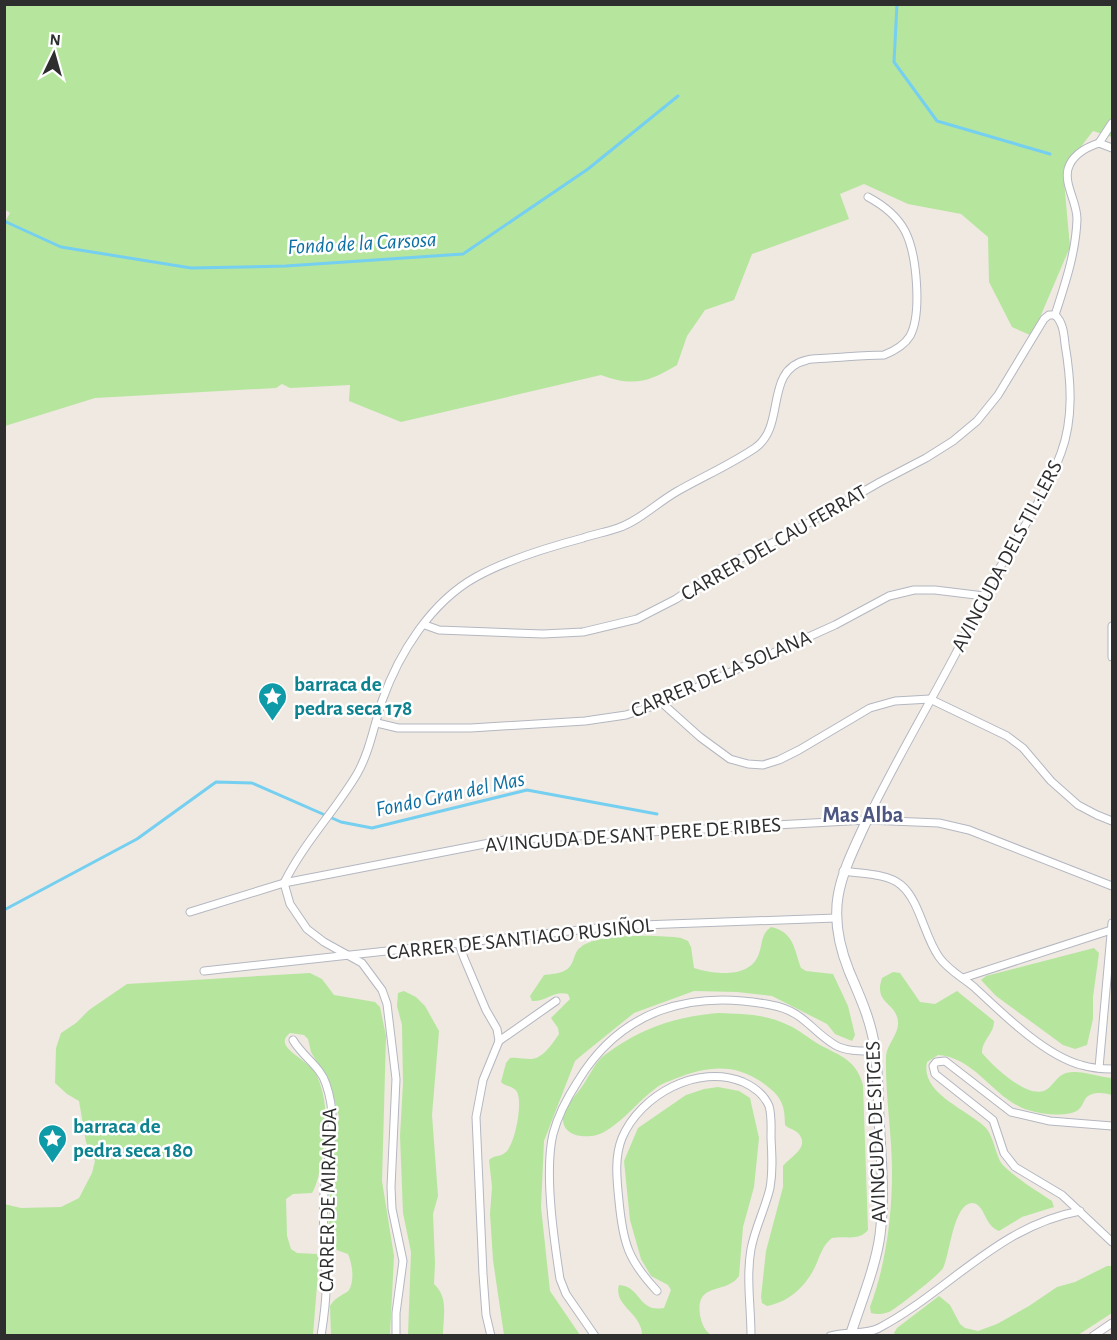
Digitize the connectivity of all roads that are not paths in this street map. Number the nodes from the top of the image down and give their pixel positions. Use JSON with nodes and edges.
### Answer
{"nodes":[{"id":1,"x":1113,"y":123,"type":"edge"},
{"id":2,"x":1099,"y":143,"type":"junction"},
{"id":3,"x":1113,"y":148,"type":"edge"},
{"id":4,"x":868,"y":198,"type":"dead end"},
{"id":5,"x":1055,"y":315,"type":"junction"},
{"id":6,"x":984,"y":597,"type":"junction"},
{"id":7,"x":425,"y":625,"type":"junction"},
{"id":8,"x":1113,"y":626,"type":"edge"},
{"id":9,"x":1113,"y":657,"type":"edge"},
{"id":10,"x":930,"y":699,"type":"junction"},
{"id":11,"x":662,"y":703,"type":"junction"},
{"id":12,"x":377,"y":723,"type":"junction"},
{"id":13,"x":867,"y":820,"type":"junction"},
{"id":14,"x":1113,"y":821,"type":"edge"},
{"id":15,"x":843,"y":871,"type":"junction"},
{"id":16,"x":284,"y":883,"type":"junction"},
{"id":17,"x":1113,"y":886,"type":"edge"},
{"id":18,"x":190,"y":912,"type":"dead end"},
{"id":19,"x":836,"y":918,"type":"junction"},
{"id":20,"x":1112,"y":926,"type":"edge"},
{"id":21,"x":459,"y":944,"type":"junction"},
{"id":22,"x":349,"y":956,"type":"junction"},
{"id":23,"x":204,"y":970,"type":"dead end"},
{"id":24,"x":963,"y":978,"type":"junction"},
{"id":25,"x":556,"y":1001,"type":"dead end"},
{"id":26,"x":293,"y":1040,"type":"dead end"},
{"id":27,"x":499,"y":1041,"type":"junction"},
{"id":28,"x":876,"y":1051,"type":"junction"},
{"id":29,"x":1099,"y":1068,"type":"junction"},
{"id":30,"x":1113,"y":1069,"type":"edge"},
{"id":31,"x":1003,"y":1107,"type":"junction"},
{"id":32,"x":993,"y":1120,"type":"junction"},
{"id":33,"x":1113,"y":1125,"type":"edge"},
{"id":34,"x":1080,"y":1211,"type":"junction"},
{"id":35,"x":1113,"y":1242,"type":"edge"},
{"id":36,"x":657,"y":1292,"type":"dead end"},
{"id":37,"x":1113,"y":1323,"type":"edge"},
{"id":38,"x":851,"y":1334,"type":"edge"},
{"id":39,"x":321,"y":1335,"type":"edge"},
{"id":40,"x":396,"y":1335,"type":"edge"},
{"id":41,"x":490,"y":1335,"type":"edge"},
{"id":42,"x":595,"y":1335,"type":"edge"},
{"id":43,"x":751,"y":1335,"type":"edge"},
{"id":44,"x":830,"y":1335,"type":"edge"},
{"id":45,"x":1093,"y":1335,"type":"edge"}],
"edges":[{"from":1,"to":2,"type":"street"},
{"from":2,"to":3,"type":"street"},
{"from":2,"to":5,"type":"street"},
{"from":4,"to":7,"type":"street"},
{"from":5,"to":6,"type":"street","name":"AVINGUDA DELS TIL·LERS"},
{"from":5,"to":7,"type":"street","name":"CARRER DEL CAU FERRAT"},
{"from":6,"to":10,"type":"street","name":"AVINGUDA DELS TIL·LERS"},
{"from":6,"to":11,"type":"street","name":"CARRER DE LA SOLANA"},
{"from":7,"to":12,"type":"street"},
{"from":8,"to":9,"type":"street"},
{"from":10,"to":11,"type":"street"},
{"from":10,"to":13,"type":"street","name":"AVINGUDA DE SITGES"},
{"from":10,"to":14,"type":"street"},
{"from":11,"to":12,"type":"street","name":"CARRER DE LA SOLANA"},
{"from":12,"to":16,"type":"street"},
{"from":13,"to":15,"type":"street","name":"AVINGUDA DE SITGES"},
{"from":13,"to":16,"type":"street","name":"AVINGUDA DE SANT PERE DE RIBES"},
{"from":13,"to":17,"type":"street","name":"AVINGUDA DE SANT PERE DE RIBES"},
{"from":15,"to":19,"type":"street","name":"AVINGUDA DE SITGES"},
{"from":15,"to":24,"type":"street"},
{"from":16,"to":18,"type":"street","name":"AVINGUDA DE SANT PERE DE RIBES"},
{"from":16,"to":22,"type":"street"},
{"from":19,"to":21,"type":"street","name":"CARRER DE SANTIAGO RUSIÑOL"},
{"from":19,"to":28,"type":"street","name":"AVINGUDA DE SITGES"},
{"from":20,"to":24,"type":"street"},
{"from":20,"to":29,"type":"street"},
{"from":21,"to":22,"type":"street","name":"CARRER DE SANTIAGO RUSIÑOL"},
{"from":21,"to":27,"type":"street"},
{"from":22,"to":23,"type":"street","name":"CARRER DE SANTIAGO RUSIÑOL"},
{"from":22,"to":40,"type":"street"},
{"from":24,"to":29,"type":"street"},
{"from":25,"to":27,"type":"street"},
{"from":26,"to":39,"type":"street","name":"CARRER DE MIRANDA"},
{"from":27,"to":41,"type":"street"},
{"from":28,"to":38,"type":"street","name":"AVINGUDA DE SITGES"},
{"from":28,"to":42,"type":"street"},
{"from":29,"to":30,"type":"street"},
{"from":31,"to":32,"type":"street"},
{"from":31,"to":32,"type":"street"},
{"from":31,"to":33,"type":"street"},
{"from":32,"to":34,"type":"street"},
{"from":34,"to":35,"type":"street"},
{"from":34,"to":38,"type":"street"},
{"from":36,"to":43,"type":"street"},
{"from":37,"to":45,"type":"street"},
{"from":38,"to":44,"type":"street"}]}
